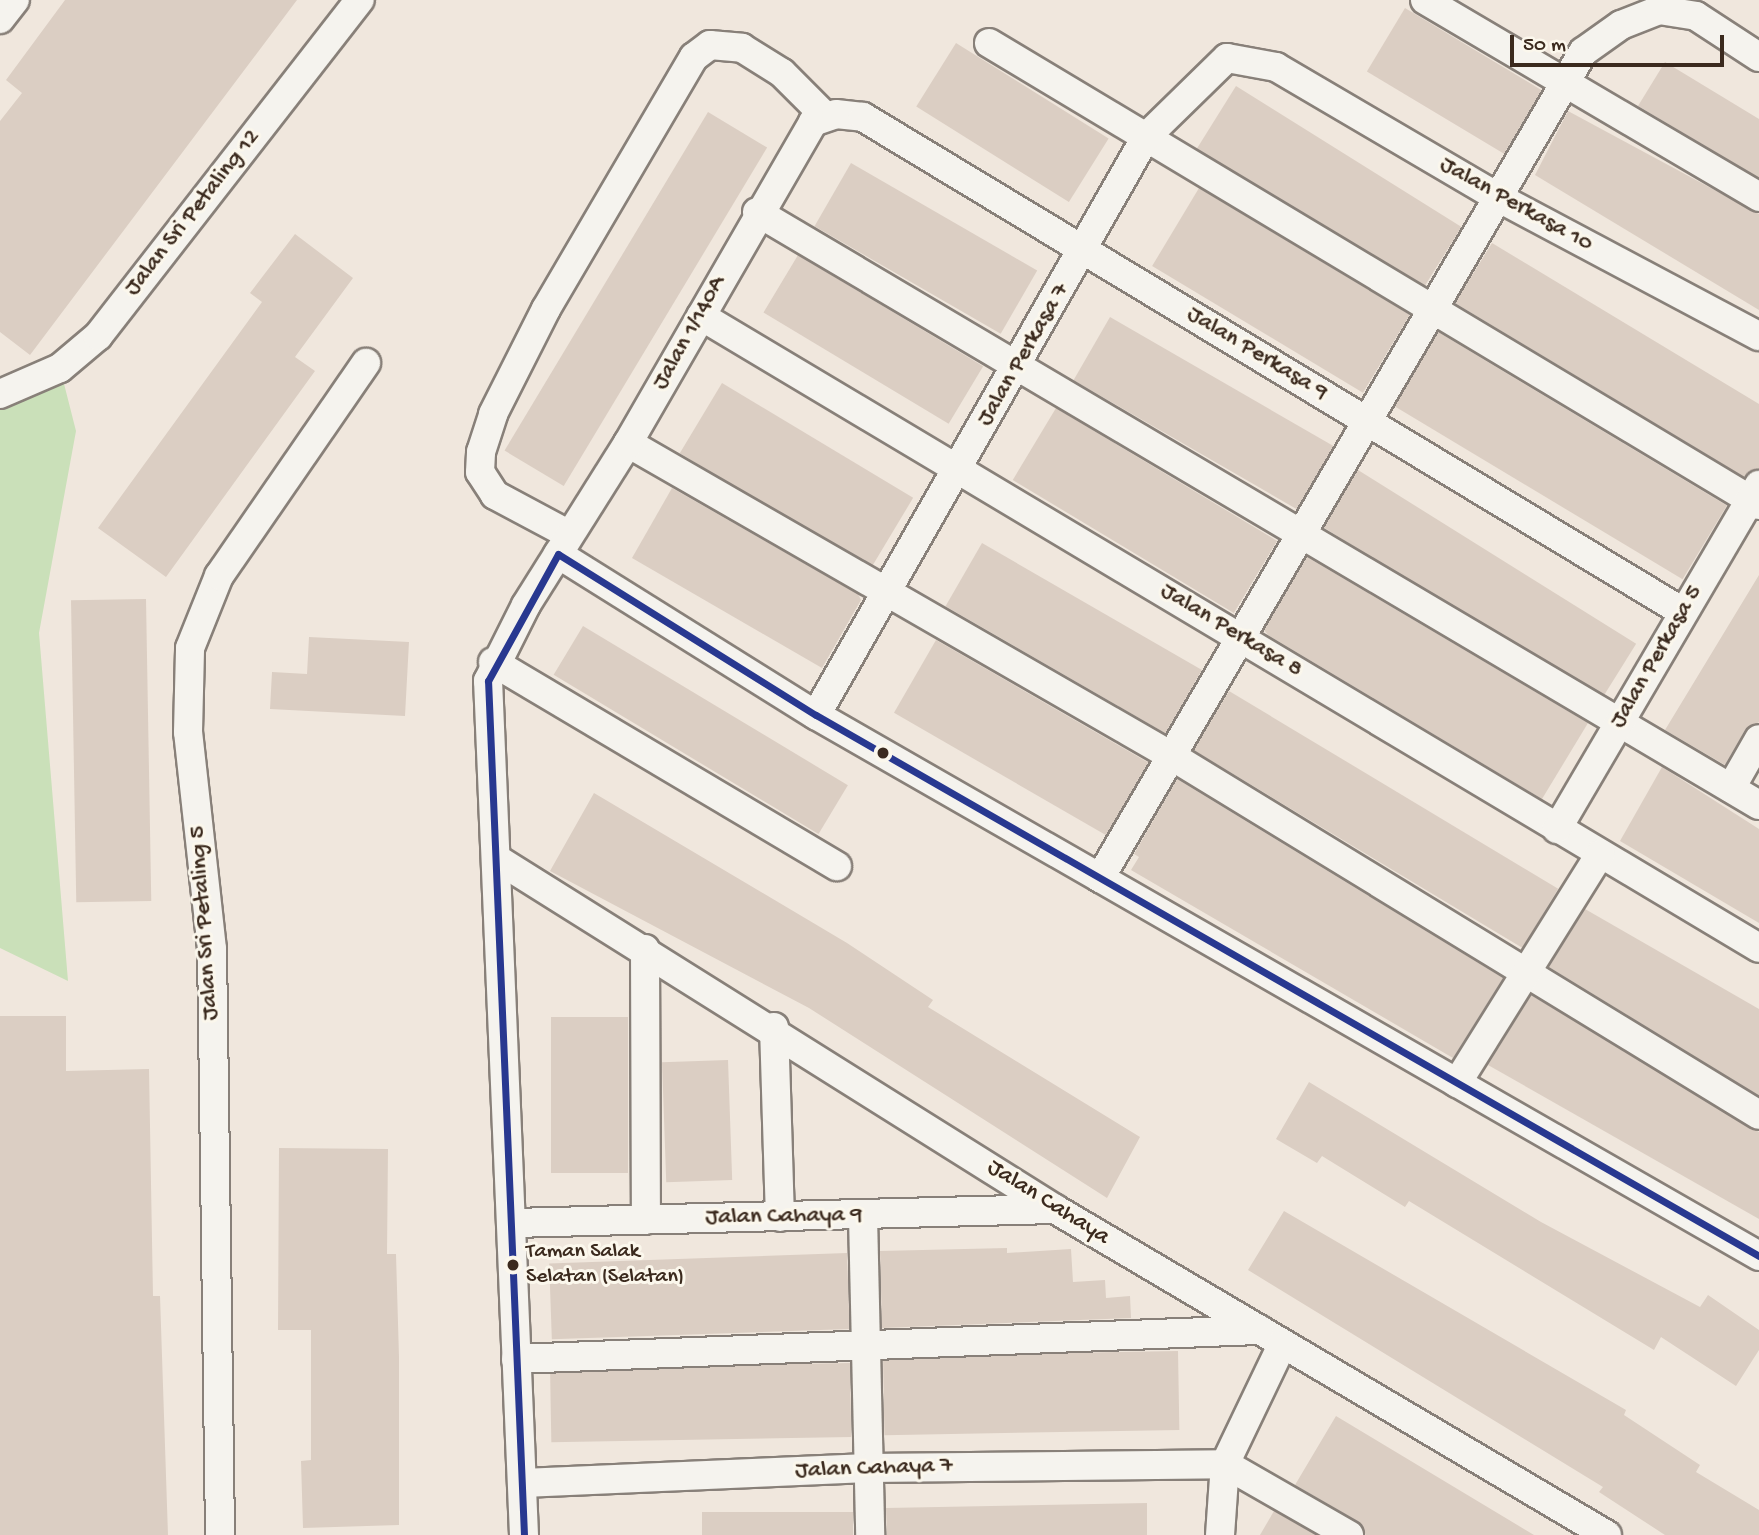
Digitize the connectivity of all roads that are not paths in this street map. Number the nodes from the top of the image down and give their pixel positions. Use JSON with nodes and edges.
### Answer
{"nodes":[{"id":1,"x":15,"y":0,"type":"edge"},
{"id":2,"x":360,"y":0,"type":"edge"},
{"id":3,"x":1425,"y":0,"type":"edge"},
{"id":4,"x":0,"y":19,"type":"edge"},
{"id":5,"x":989,"y":43,"type":"dead end"},
{"id":6,"x":1759,"y":57,"type":"edge"},
{"id":7,"x":1276,"y":67,"type":"joint"},
{"id":8,"x":1562,"y":79,"type":"junction"},
{"id":9,"x":825,"y":116,"type":"junction"},
{"id":10,"x":1146,"y":137,"type":"junction"},
{"id":11,"x":1759,"y":197,"type":"edge"},
{"id":12,"x":1499,"y":198,"type":"junction"},
{"id":13,"x":757,"y":212,"type":"junction"},
{"id":14,"x":1085,"y":250,"type":"junction"},
{"id":15,"x":1434,"y":312,"type":"junction"},
{"id":16,"x":701,"y":316,"type":"junction"},
{"id":17,"x":1759,"y":335,"type":"edge"},
{"id":18,"x":366,"y":363,"type":"dead end"},
{"id":19,"x":1018,"y":365,"type":"junction"},
{"id":20,"x":0,"y":394,"type":"edge"},
{"id":21,"x":1368,"y":421,"type":"junction"},
{"id":22,"x":628,"y":443,"type":"junction"},
{"id":23,"x":959,"y":466,"type":"junction"},
{"id":24,"x":1756,"y":497,"type":"edge"},
{"id":25,"x":1302,"y":535,"type":"junction"},
{"id":26,"x":563,"y":544,"type":"junction"},
{"id":27,"x":888,"y":590,"type":"junction"},
{"id":28,"x":1683,"y":612,"type":"junction"},
{"id":29,"x":1243,"y":638,"type":"junction"},
{"id":30,"x":493,"y":662,"type":"junction"},
{"id":31,"x":816,"y":715,"type":"junction"},
{"id":32,"x":1619,"y":722,"type":"junction"},
{"id":33,"x":1759,"y":740,"type":"edge"},
{"id":34,"x":1170,"y":755,"type":"junction"},
{"id":35,"x":1731,"y":788,"type":"junction"},
{"id":36,"x":1759,"y":804,"type":"edge"},
{"id":37,"x":1557,"y":829,"type":"junction"},
{"id":38,"x":1600,"y":854,"type":"junction"},
{"id":39,"x":497,"y":859,"type":"junction"},
{"id":40,"x":837,"y":866,"type":"dead end"},
{"id":41,"x":1101,"y":878,"type":"junction"},
{"id":42,"x":1759,"y":948,"type":"edge"},
{"id":43,"x":645,"y":949,"type":"junction"},
{"id":44,"x":1523,"y":975,"type":"junction"},
{"id":45,"x":774,"y":1027,"type":"junction"},
{"id":46,"x":1457,"y":1083,"type":"junction"},
{"id":47,"x":1759,"y":1115,"type":"edge"},
{"id":48,"x":1055,"y":1209,"type":"junction"},
{"id":49,"x":863,"y":1216,"type":"junction"},
{"id":50,"x":780,"y":1217,"type":"junction"},
{"id":51,"x":646,"y":1220,"type":"junction"},
{"id":52,"x":513,"y":1223,"type":"junction"},
{"id":53,"x":1759,"y":1256,"type":"edge"},
{"id":54,"x":1270,"y":1338,"type":"junction"},
{"id":55,"x":866,"y":1346,"type":"junction"},
{"id":56,"x":516,"y":1359,"type":"junction"},
{"id":57,"x":1225,"y":1464,"type":"junction"},
{"id":58,"x":868,"y":1468,"type":"junction"},
{"id":59,"x":523,"y":1483,"type":"junction"},
{"id":60,"x":1592,"y":1531,"type":"edge"},
{"id":61,"x":220,"y":1535,"type":"edge"},
{"id":62,"x":524,"y":1535,"type":"edge"},
{"id":63,"x":870,"y":1535,"type":"edge"},
{"id":64,"x":1220,"y":1535,"type":"edge"},
{"id":65,"x":1349,"y":1535,"type":"edge"}],
"edges":[{"from":1,"to":4,"type":"street"},
{"from":2,"to":20,"type":"street","name":"Jalan Sri Petaling 12"},
{"from":3,"to":8,"type":"street"},
{"from":5,"to":10,"type":"street"},
{"from":6,"to":8,"type":"street"},
{"from":7,"to":10,"type":"street","name":"Jalan Perkasa 7"},
{"from":7,"to":12,"type":"street","name":"Jalan Perkasa 10"},
{"from":8,"to":11,"type":"street"},
{"from":8,"to":12,"type":"street"},
{"from":9,"to":13,"type":"street","name":"Jalan 1/140A"},
{"from":9,"to":14,"type":"street","name":"Jalan Perkasa 9"},
{"from":9,"to":26,"type":"street"},
{"from":10,"to":14,"type":"street","name":"Jalan Perkasa 7"},
{"from":10,"to":15,"type":"street"},
{"from":12,"to":15,"type":"street"},
{"from":12,"to":17,"type":"street","name":"Jalan Perkasa 10"},
{"from":13,"to":16,"type":"street","name":"Jalan 1/140A"},
{"from":13,"to":19,"type":"street"},
{"from":14,"to":19,"type":"street","name":"Jalan Perkasa 7"},
{"from":14,"to":21,"type":"street","name":"Jalan Perkasa 9"},
{"from":15,"to":21,"type":"street"},
{"from":15,"to":24,"type":"street"},
{"from":16,"to":22,"type":"street","name":"Jalan 1/140A"},
{"from":16,"to":23,"type":"street","name":"Jalan Perkasa 8"},
{"from":18,"to":61,"type":"street","name":"Jalan Sri Petaling 5"},
{"from":19,"to":23,"type":"street","name":"Jalan Perkasa 7"},
{"from":19,"to":25,"type":"street"},
{"from":21,"to":25,"type":"street"},
{"from":21,"to":28,"type":"street","name":"Jalan Perkasa 9"},
{"from":22,"to":26,"type":"street","name":"Jalan 1/140A"},
{"from":22,"to":27,"type":"street"},
{"from":23,"to":27,"type":"street","name":"Jalan Perkasa 7"},
{"from":23,"to":29,"type":"street","name":"Jalan Perkasa 8"},
{"from":24,"to":28,"type":"street","name":"Jalan Perkasa 5"},
{"from":25,"to":29,"type":"street"},
{"from":25,"to":32,"type":"street"},
{"from":26,"to":30,"type":"street","name":"Jalan 1/140A"},
{"from":26,"to":31,"type":"street"},
{"from":27,"to":31,"type":"street","name":"Jalan Perkasa 7"},
{"from":27,"to":34,"type":"street"},
{"from":28,"to":32,"type":"street","name":"Jalan Perkasa 5"},
{"from":29,"to":34,"type":"street"},
{"from":29,"to":37,"type":"street","name":"Jalan Perkasa 8"},
{"from":30,"to":39,"type":"street"},
{"from":30,"to":40,"type":"street"},
{"from":31,"to":41,"type":"street"},
{"from":32,"to":35,"type":"street"},
{"from":32,"to":37,"type":"street","name":"Jalan Perkasa 5"},
{"from":33,"to":35,"type":"street"},
{"from":34,"to":41,"type":"street"},
{"from":34,"to":44,"type":"street"},
{"from":35,"to":36,"type":"street"},
{"from":37,"to":38,"type":"street","name":"Jalan Perkasa 8"},
{"from":38,"to":42,"type":"street","name":"Jalan Perkasa 8"},
{"from":38,"to":44,"type":"street"},
{"from":39,"to":43,"type":"street","name":"Jalan Cahaya"},
{"from":39,"to":52,"type":"street"},
{"from":41,"to":46,"type":"street"},
{"from":43,"to":45,"type":"street","name":"Jalan Cahaya"},
{"from":43,"to":51,"type":"street"},
{"from":44,"to":46,"type":"street"},
{"from":44,"to":47,"type":"street"},
{"from":45,"to":48,"type":"street","name":"Jalan Cahaya"},
{"from":45,"to":50,"type":"street"},
{"from":46,"to":53,"type":"street"},
{"from":48,"to":49,"type":"street","name":"Jalan Cahaya 9"},
{"from":48,"to":54,"type":"street","name":"Jalan Cahaya"},
{"from":49,"to":50,"type":"street","name":"Jalan Cahaya 9"},
{"from":49,"to":55,"type":"street"},
{"from":50,"to":51,"type":"street","name":"Jalan Cahaya 9"},
{"from":51,"to":52,"type":"street","name":"Jalan Cahaya 9"},
{"from":52,"to":56,"type":"street"},
{"from":54,"to":55,"type":"street"},
{"from":54,"to":57,"type":"street"},
{"from":54,"to":60,"type":"street","name":"Jalan Cahaya"},
{"from":55,"to":56,"type":"street"},
{"from":55,"to":58,"type":"street"},
{"from":56,"to":59,"type":"street"},
{"from":57,"to":58,"type":"street","name":"Jalan Cahaya 7"},
{"from":57,"to":64,"type":"street"},
{"from":57,"to":65,"type":"street"},
{"from":58,"to":59,"type":"street","name":"Jalan Cahaya 7"},
{"from":58,"to":63,"type":"street"},
{"from":59,"to":62,"type":"street"}]}
